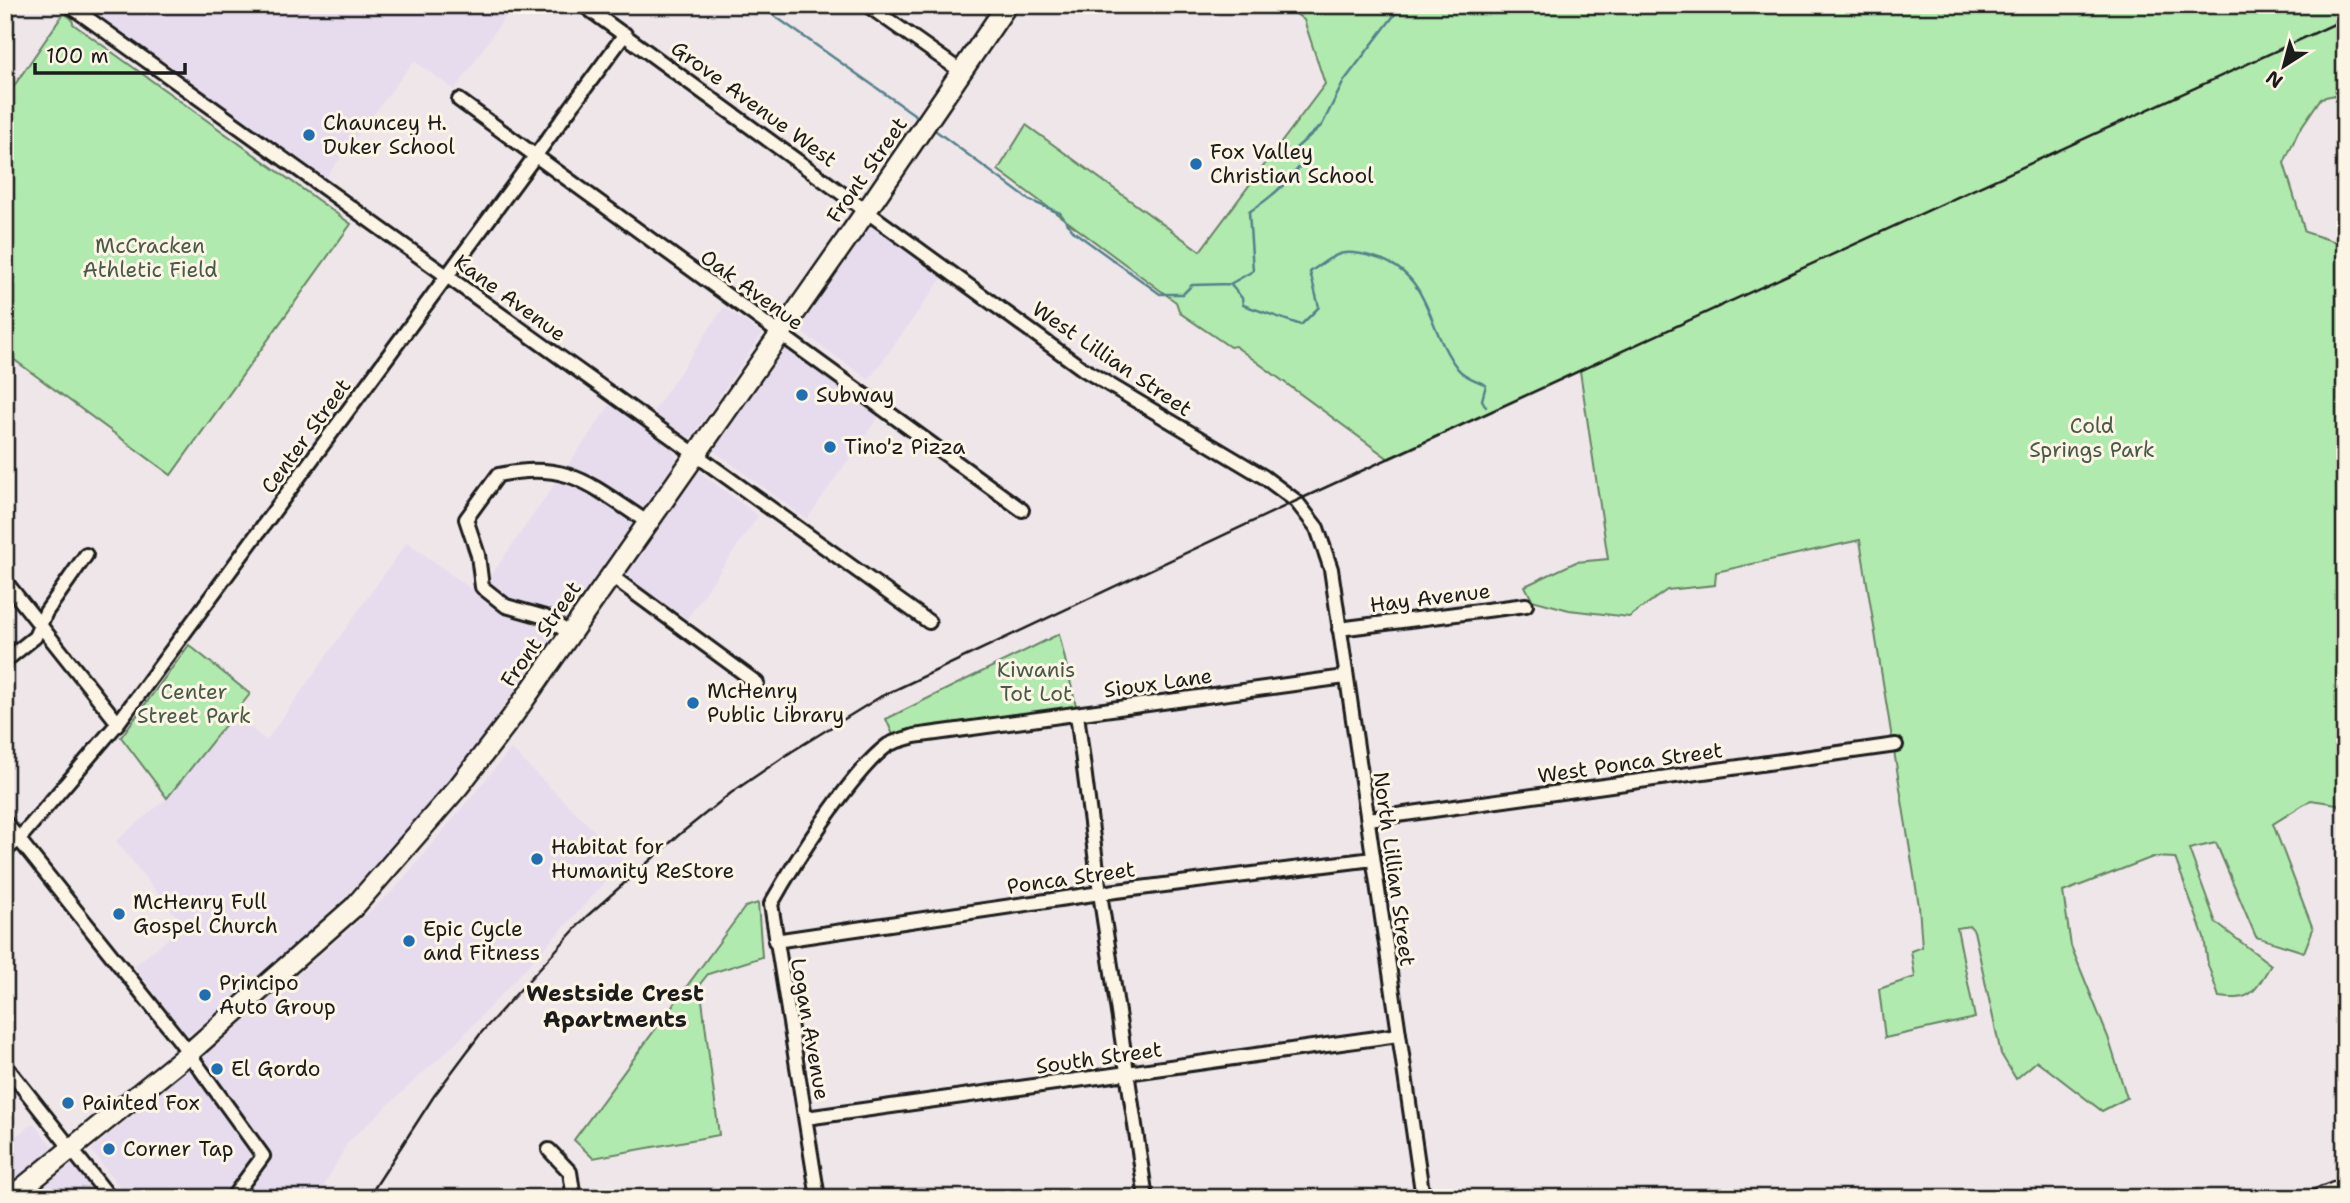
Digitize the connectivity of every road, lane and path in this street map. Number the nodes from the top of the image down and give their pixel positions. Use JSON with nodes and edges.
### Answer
{"nodes":[{"id":1,"x":69,"y":5,"type":"edge"},
{"id":2,"x":583,"y":5,"type":"edge"},
{"id":3,"x":867,"y":5,"type":"edge"},
{"id":4,"x":1007,"y":5,"type":"edge"},
{"id":5,"x":625,"y":34,"type":"junction"},
{"id":6,"x":961,"y":72,"type":"junction"},
{"id":7,"x":459,"y":100,"type":"dead end"},
{"id":8,"x":536,"y":155,"type":"junction"},
{"id":9,"x":867,"y":210,"type":"junction"},
{"id":10,"x":447,"y":277,"type":"junction"},
{"id":11,"x":780,"y":334,"type":"junction"},
{"id":12,"x":695,"y":454,"type":"junction"},
{"id":13,"x":1022,"y":510,"type":"dead end"},
{"id":14,"x":647,"y":522,"type":"junction"},
{"id":15,"x":1325,"y":546,"type":"joint"},
{"id":16,"x":86,"y":555,"type":"dead end"},
{"id":17,"x":610,"y":575,"type":"junction"},
{"id":18,"x":5,"y":582,"type":"edge"},
{"id":19,"x":1525,"y":605,"type":"dead end"},
{"id":20,"x":929,"y":622,"type":"dead end"},
{"id":21,"x":40,"y":625,"type":"junction"},
{"id":22,"x":1339,"y":629,"type":"junction"},
{"id":23,"x":569,"y":633,"type":"junction"},
{"id":24,"x":5,"y":661,"type":"edge"},
{"id":25,"x":1345,"y":677,"type":"junction"},
{"id":26,"x":757,"y":683,"type":"dead end"},
{"id":27,"x":1077,"y":714,"type":"junction"},
{"id":28,"x":118,"y":723,"type":"junction"},
{"id":29,"x":1896,"y":745,"type":"dead end"},
{"id":30,"x":1369,"y":818,"type":"junction"},
{"id":31,"x":5,"y":822,"type":"edge"},
{"id":32,"x":19,"y":839,"type":"junction"},
{"id":33,"x":5,"y":851,"type":"edge"},
{"id":34,"x":1373,"y":859,"type":"junction"},
{"id":35,"x":789,"y":872,"type":"joint"},
{"id":36,"x":1100,"y":893,"type":"junction"},
{"id":37,"x":775,"y":941,"type":"junction"},
{"id":38,"x":1398,"y":1035,"type":"junction"},
{"id":39,"x":188,"y":1054,"type":"junction"},
{"id":40,"x":5,"y":1065,"type":"edge"},
{"id":41,"x":1128,"y":1074,"type":"junction"},
{"id":42,"x":806,"y":1118,"type":"junction"},
{"id":43,"x":72,"y":1149,"type":"junction"},
{"id":44,"x":549,"y":1150,"type":"dead end"},
{"id":45,"x":2345,"y":1186,"type":"edge"},
{"id":46,"x":10,"y":1198,"type":"edge"},
{"id":47,"x":110,"y":1198,"type":"edge"},
{"id":48,"x":232,"y":1198,"type":"edge"},
{"id":49,"x":573,"y":1198,"type":"edge"},
{"id":50,"x":818,"y":1198,"type":"edge"},
{"id":51,"x":1146,"y":1198,"type":"edge"},
{"id":52,"x":1423,"y":1198,"type":"edge"},
{"id":53,"x":2314,"y":1198,"type":"edge"}],
"edges":[{"from":1,"to":10,"type":"street","name":"Kane Avenue"},
{"from":2,"to":5,"type":"street","name":"Grove Avenue West"},
{"from":3,"to":6,"type":"street"},
{"from":4,"to":6,"type":"main road","name":"Front Street"},
{"from":5,"to":8,"type":"street","name":"Center Street"},
{"from":5,"to":9,"type":"street","name":"Grove Avenue West"},
{"from":6,"to":9,"type":"main road","name":"Front Street"},
{"from":7,"to":8,"type":"street","name":"Oak Avenue"},
{"from":8,"to":10,"type":"street","name":"Center Street"},
{"from":8,"to":11,"type":"street","name":"Oak Avenue"},
{"from":9,"to":11,"type":"main road","name":"Front Street"},
{"from":9,"to":15,"type":"street","name":"West Lillian Street"},
{"from":10,"to":12,"type":"street","name":"Kane Avenue"},
{"from":10,"to":28,"type":"street","name":"Center Street"},
{"from":11,"to":12,"type":"main road","name":"Front Street"},
{"from":11,"to":13,"type":"street","name":"Oak Avenue"},
{"from":12,"to":14,"type":"main road","name":"Front Street"},
{"from":12,"to":20,"type":"street","name":"Kane Avenue"},
{"from":14,"to":17,"type":"main road","name":"Front Street"},
{"from":14,"to":23,"type":"street"},
{"from":15,"to":22,"type":"street","name":"North Lillian Street"},
{"from":16,"to":21,"type":"street"},
{"from":17,"to":23,"type":"main road","name":"Front Street"},
{"from":17,"to":26,"type":"street"},
{"from":18,"to":21,"type":"street"},
{"from":19,"to":22,"type":"street","name":"Hay Avenue"},
{"from":21,"to":24,"type":"street"},
{"from":21,"to":28,"type":"street"},
{"from":22,"to":25,"type":"street","name":"North Lillian Street"},
{"from":23,"to":39,"type":"main road","name":"Front Street"},
{"from":25,"to":27,"type":"street","name":"Sioux Lane"},
{"from":25,"to":30,"type":"street","name":"North Lillian Street"},
{"from":27,"to":35,"type":"street","name":"Sioux Lane"},
{"from":27,"to":36,"type":"street"},
{"from":28,"to":32,"type":"street","name":"Center Street"},
{"from":29,"to":30,"type":"street","name":"West Ponca Street"},
{"from":30,"to":34,"type":"street","name":"North Lillian Street"},
{"from":31,"to":32,"type":"street"},
{"from":32,"to":33,"type":"street","name":"Center Street"},
{"from":32,"to":39,"type":"street"},
{"from":34,"to":36,"type":"street","name":"Ponca Street"},
{"from":34,"to":38,"type":"street","name":"North Lillian Street"},
{"from":35,"to":37,"type":"street","name":"Logan Avenue"},
{"from":36,"to":37,"type":"street","name":"Ponca Street"},
{"from":36,"to":41,"type":"street"},
{"from":37,"to":42,"type":"street","name":"Logan Avenue"},
{"from":38,"to":41,"type":"street","name":"South Street"},
{"from":38,"to":52,"type":"street","name":"North Lillian Street"},
{"from":39,"to":43,"type":"main road","name":"Front Street"},
{"from":39,"to":48,"type":"street"},
{"from":40,"to":43,"type":"street"},
{"from":41,"to":42,"type":"street","name":"South Street"},
{"from":41,"to":51,"type":"street"},
{"from":42,"to":50,"type":"street","name":"Logan Avenue"},
{"from":43,"to":46,"type":"main road","name":"Front Street"},
{"from":43,"to":47,"type":"street"},
{"from":44,"to":49,"type":"street"},
{"from":45,"to":53,"type":"street"}]}
